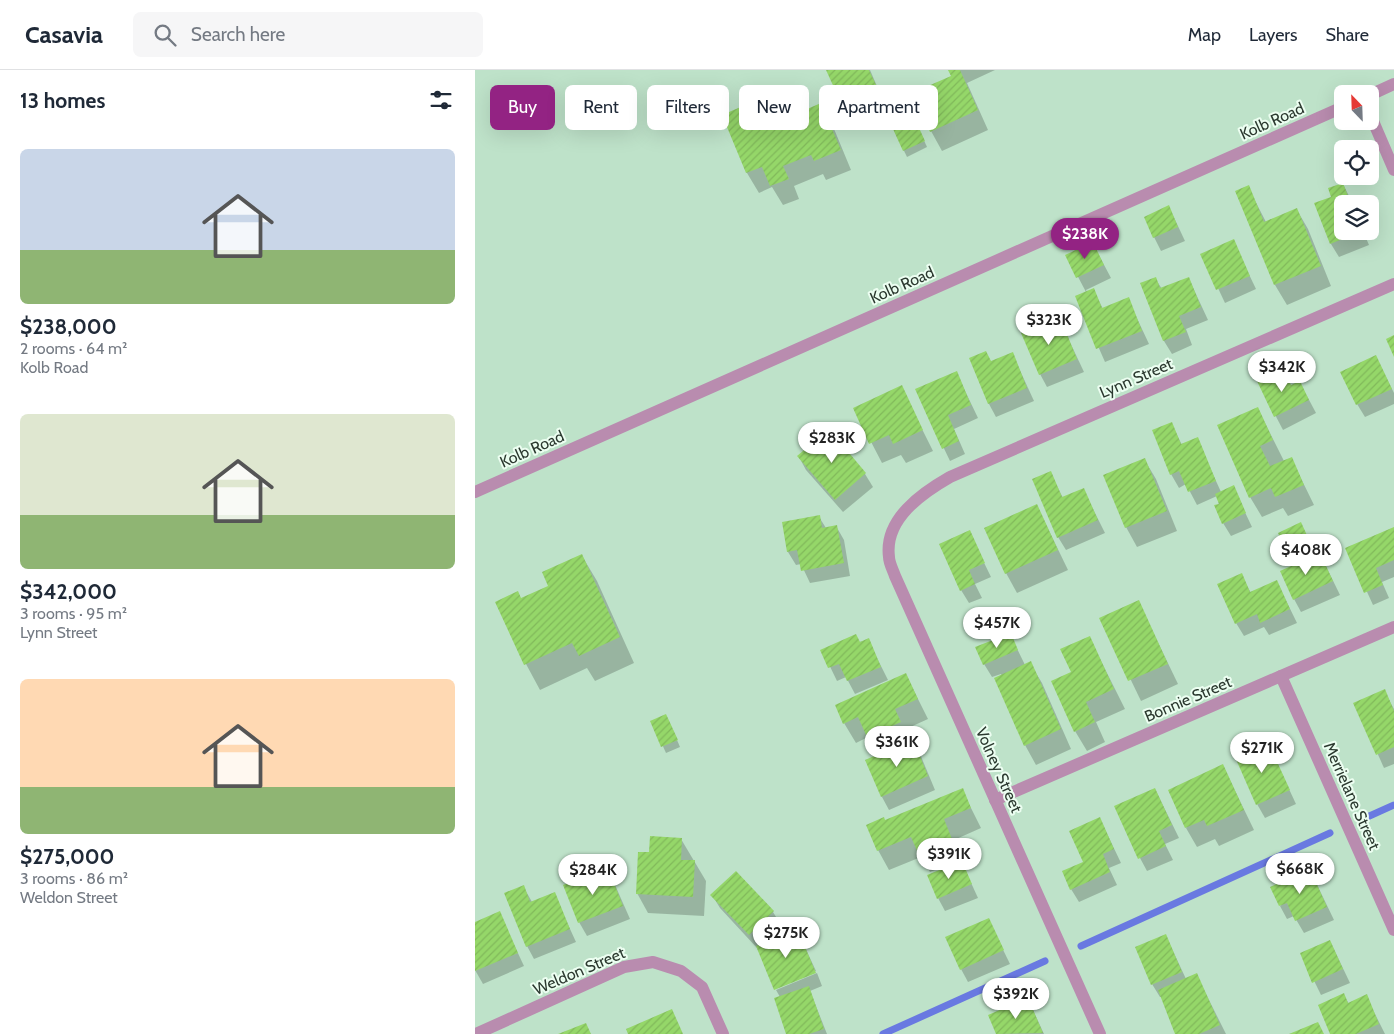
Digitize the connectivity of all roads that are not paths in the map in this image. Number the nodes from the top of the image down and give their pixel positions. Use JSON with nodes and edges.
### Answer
{"nodes":[{"id":1,"x":1394,"y":84,"type":"edge"},
{"id":2,"x":1379,"y":91,"type":"edge"},
{"id":3,"x":1334,"y":111,"type":"edge"},
{"id":4,"x":1377,"y":130,"type":"edge"},
{"id":5,"x":1394,"y":170,"type":"edge"},
{"id":6,"x":1394,"y":284,"type":"edge"},
{"id":7,"x":475,"y":492,"type":"edge"},
{"id":8,"x":900,"y":517,"type":"joint"},
{"id":9,"x":1394,"y":627,"type":"edge"},
{"id":10,"x":1281,"y":676,"type":"junction"},
{"id":11,"x":995,"y":800,"type":"junction"},
{"id":12,"x":1394,"y":930,"type":"edge"},
{"id":13,"x":476,"y":1034,"type":"edge"},
{"id":14,"x":723,"y":1034,"type":"edge"},
{"id":15,"x":1099,"y":1034,"type":"edge"}],
"edges":[{"from":1,"to":2,"type":"street"},
{"from":3,"to":7,"type":"street","name":"Kolb Road"},
{"from":4,"to":5,"type":"street"},
{"from":6,"to":8,"type":"street","name":"Lynn Street"},
{"from":8,"to":11,"type":"street","name":"Volney Street"},
{"from":9,"to":10,"type":"street","name":"Bonnie Street"},
{"from":10,"to":11,"type":"street","name":"Bonnie Street"},
{"from":10,"to":12,"type":"street","name":"Merrielane Street"},
{"from":11,"to":15,"type":"street","name":"Volney Street"},
{"from":13,"to":14,"type":"street","name":"Weldon Street"}]}
